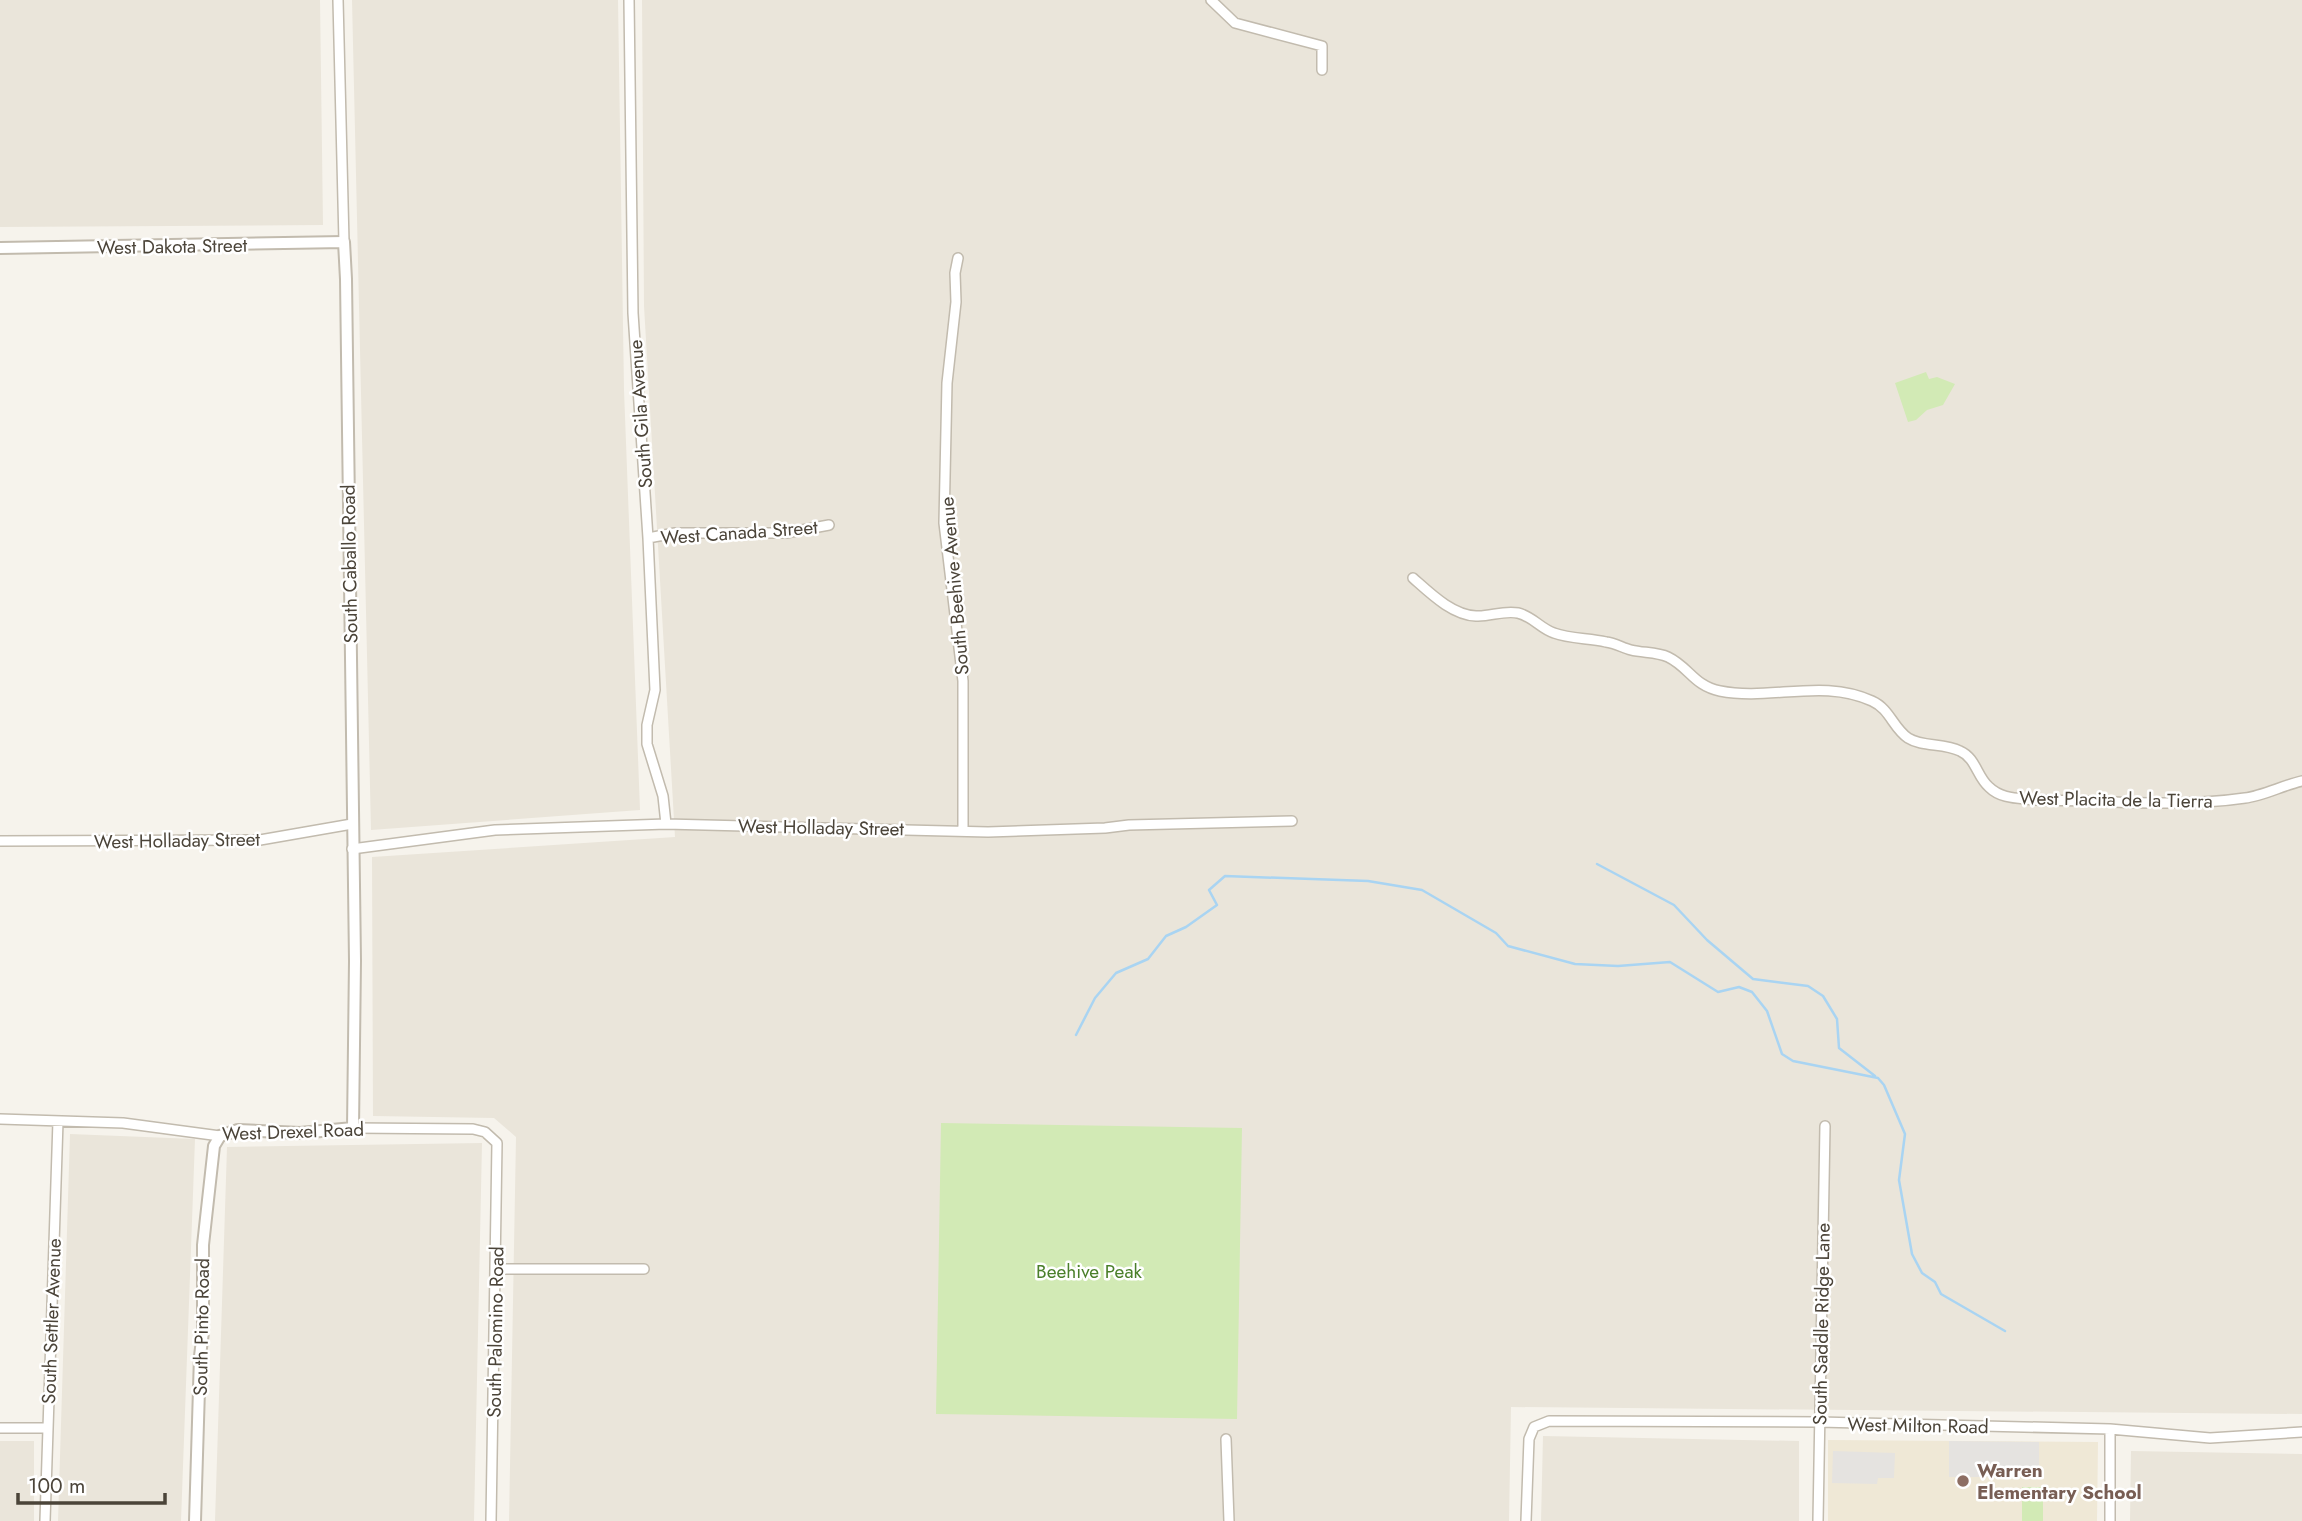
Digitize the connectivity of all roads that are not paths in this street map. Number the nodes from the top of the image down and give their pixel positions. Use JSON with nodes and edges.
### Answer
{"nodes":[{"id":1,"x":338,"y":0,"type":"edge"},
{"id":2,"x":629,"y":0,"type":"edge"},
{"id":3,"x":1211,"y":0,"type":"edge"},
{"id":4,"x":1322,"y":70,"type":"dead end"},
{"id":5,"x":344,"y":242,"type":"junction"},
{"id":6,"x":0,"y":248,"type":"edge"},
{"id":7,"x":958,"y":258,"type":"dead end"},
{"id":8,"x":829,"y":526,"type":"dead end"},
{"id":9,"x":648,"y":538,"type":"junction"},
{"id":10,"x":1413,"y":578,"type":"dead end"},
{"id":11,"x":2302,"y":781,"type":"edge"},
{"id":12,"x":1292,"y":821,"type":"dead end"},
{"id":13,"x":352,"y":824,"type":"junction"},
{"id":14,"x":666,"y":824,"type":"junction"},
{"id":15,"x":962,"y":830,"type":"junction"},
{"id":16,"x":0,"y":841,"type":"edge"},
{"id":17,"x":352,"y":849,"type":"junction"},
{"id":18,"x":0,"y":1119,"type":"edge"},
{"id":19,"x":58,"y":1121,"type":"junction"},
{"id":20,"x":1825,"y":1126,"type":"dead end"},
{"id":21,"x":354,"y":1128,"type":"junction"},
{"id":22,"x":220,"y":1136,"type":"junction"},
{"id":23,"x":497,"y":1143,"type":"joint"},
{"id":24,"x":496,"y":1269,"type":"junction"},
{"id":25,"x":645,"y":1269,"type":"dead end"},
{"id":26,"x":1819,"y":1422,"type":"junction"},
{"id":27,"x":0,"y":1428,"type":"edge"},
{"id":28,"x":47,"y":1428,"type":"junction"},
{"id":29,"x":2110,"y":1429,"type":"junction"},
{"id":30,"x":2302,"y":1432,"type":"edge"},
{"id":31,"x":1226,"y":1439,"type":"dead end"},
{"id":32,"x":46,"y":1521,"type":"edge"},
{"id":33,"x":195,"y":1521,"type":"edge"},
{"id":34,"x":491,"y":1521,"type":"edge"},
{"id":35,"x":1229,"y":1521,"type":"edge"},
{"id":36,"x":1526,"y":1521,"type":"edge"},
{"id":37,"x":1818,"y":1521,"type":"edge"},
{"id":38,"x":2110,"y":1521,"type":"edge"}],
"edges":[{"from":1,"to":5,"type":"street","name":"South Caballo Road"},
{"from":2,"to":9,"type":"street","name":"South Gila Avenue"},
{"from":3,"to":4,"type":"street"},
{"from":5,"to":6,"type":"street","name":"West Dakota Street"},
{"from":5,"to":13,"type":"street","name":"South Caballo Road"},
{"from":7,"to":15,"type":"street","name":"South Beehive Avenue"},
{"from":8,"to":9,"type":"street","name":"West Canada Street"},
{"from":9,"to":14,"type":"street","name":"South Gila Avenue"},
{"from":10,"to":11,"type":"street","name":"West Placita de la Tierra"},
{"from":12,"to":15,"type":"street","name":"West Holladay Street"},
{"from":13,"to":16,"type":"street","name":"West Holladay Street"},
{"from":13,"to":17,"type":"street","name":"South Caballo Road"},
{"from":14,"to":15,"type":"street","name":"West Holladay Street"},
{"from":14,"to":17,"type":"street","name":"West Holladay Street"},
{"from":17,"to":21,"type":"street","name":"South Caballo Road"},
{"from":18,"to":19,"type":"street","name":"West Drexel Road"},
{"from":19,"to":22,"type":"street","name":"West Drexel Road"},
{"from":19,"to":28,"type":"street","name":"South Settler Avenue"},
{"from":20,"to":26,"type":"street","name":"South Saddle Ridge Lane"},
{"from":21,"to":22,"type":"street","name":"West Drexel Road"},
{"from":21,"to":23,"type":"street","name":"West Drexel Road"},
{"from":22,"to":33,"type":"street","name":"South Pinto Road"},
{"from":23,"to":24,"type":"street","name":"South Palomino Road"},
{"from":24,"to":25,"type":"street"},
{"from":24,"to":34,"type":"street","name":"South Palomino Road"},
{"from":26,"to":29,"type":"street","name":"West Milton Road"},
{"from":26,"to":36,"type":"street","name":"West Milton Road"},
{"from":26,"to":37,"type":"street","name":"South Saddle Ridge Lane"},
{"from":27,"to":28,"type":"street"},
{"from":28,"to":32,"type":"street","name":"South Settler Avenue"},
{"from":29,"to":30,"type":"street","name":"West Milton Road"},
{"from":29,"to":38,"type":"street"},
{"from":31,"to":35,"type":"street"}]}
